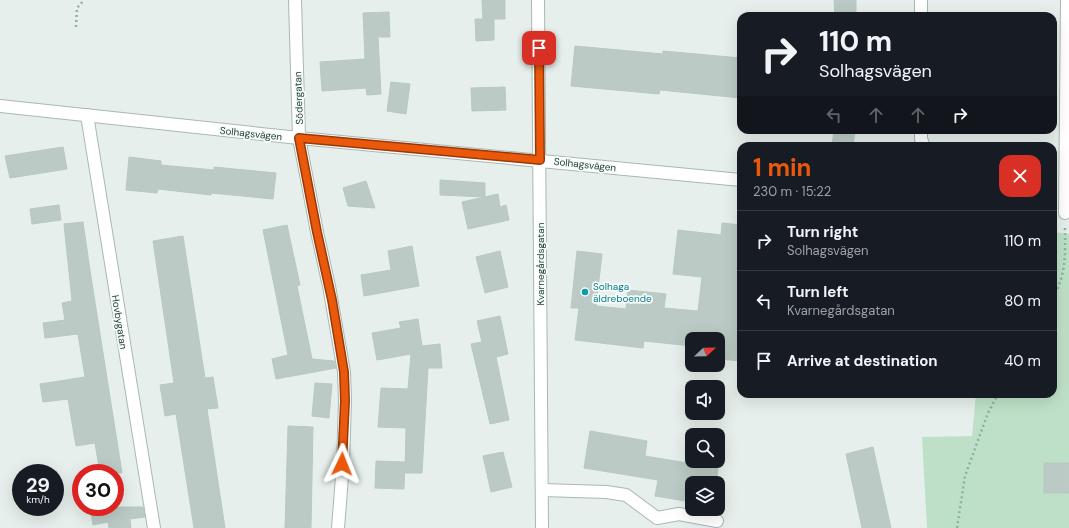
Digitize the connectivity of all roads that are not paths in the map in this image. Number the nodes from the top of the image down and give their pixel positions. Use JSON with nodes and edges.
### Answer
{"nodes":[{"id":1,"x":295,"y":0,"type":"edge"},
{"id":2,"x":538,"y":0,"type":"edge"},
{"id":3,"x":921,"y":0,"type":"edge"},
{"id":4,"x":1067,"y":0,"type":"edge"},
{"id":5,"x":921,"y":12,"type":"edge"},
{"id":6,"x":0,"y":106,"type":"edge"},
{"id":7,"x":87,"y":115,"type":"junction"},
{"id":8,"x":299,"y":138,"type":"junction"},
{"id":9,"x":540,"y":160,"type":"junction"},
{"id":10,"x":737,"y":180,"type":"edge"},
{"id":11,"x":1062,"y":213,"type":"edge"},
{"id":12,"x":542,"y":490,"type":"junction"},
{"id":13,"x":716,"y":521,"type":"dead end"},
{"id":14,"x":154,"y":528,"type":"edge"},
{"id":15,"x":338,"y":528,"type":"edge"},
{"id":16,"x":542,"y":528,"type":"edge"}],
"edges":[{"from":1,"to":8,"type":"street","name":"Södergatan"},
{"from":2,"to":9,"type":"street","name":"Kvarnegårdsgatan"},
{"from":3,"to":5,"type":"street"},
{"from":4,"to":11,"type":"street"},
{"from":6,"to":7,"type":"street","name":"Solhagsvägen"},
{"from":7,"to":8,"type":"street","name":"Solhagsvägen"},
{"from":7,"to":14,"type":"street","name":"Hovbygatan"},
{"from":8,"to":9,"type":"street","name":"Solhagsvägen"},
{"from":8,"to":15,"type":"street","name":"Södergatan"},
{"from":9,"to":10,"type":"street","name":"Solhagsvägen"},
{"from":9,"to":12,"type":"street","name":"Kvarnegårdsgatan"},
{"from":12,"to":13,"type":"street"},
{"from":12,"to":16,"type":"street","name":"Kvarnegårdsgatan"}]}
